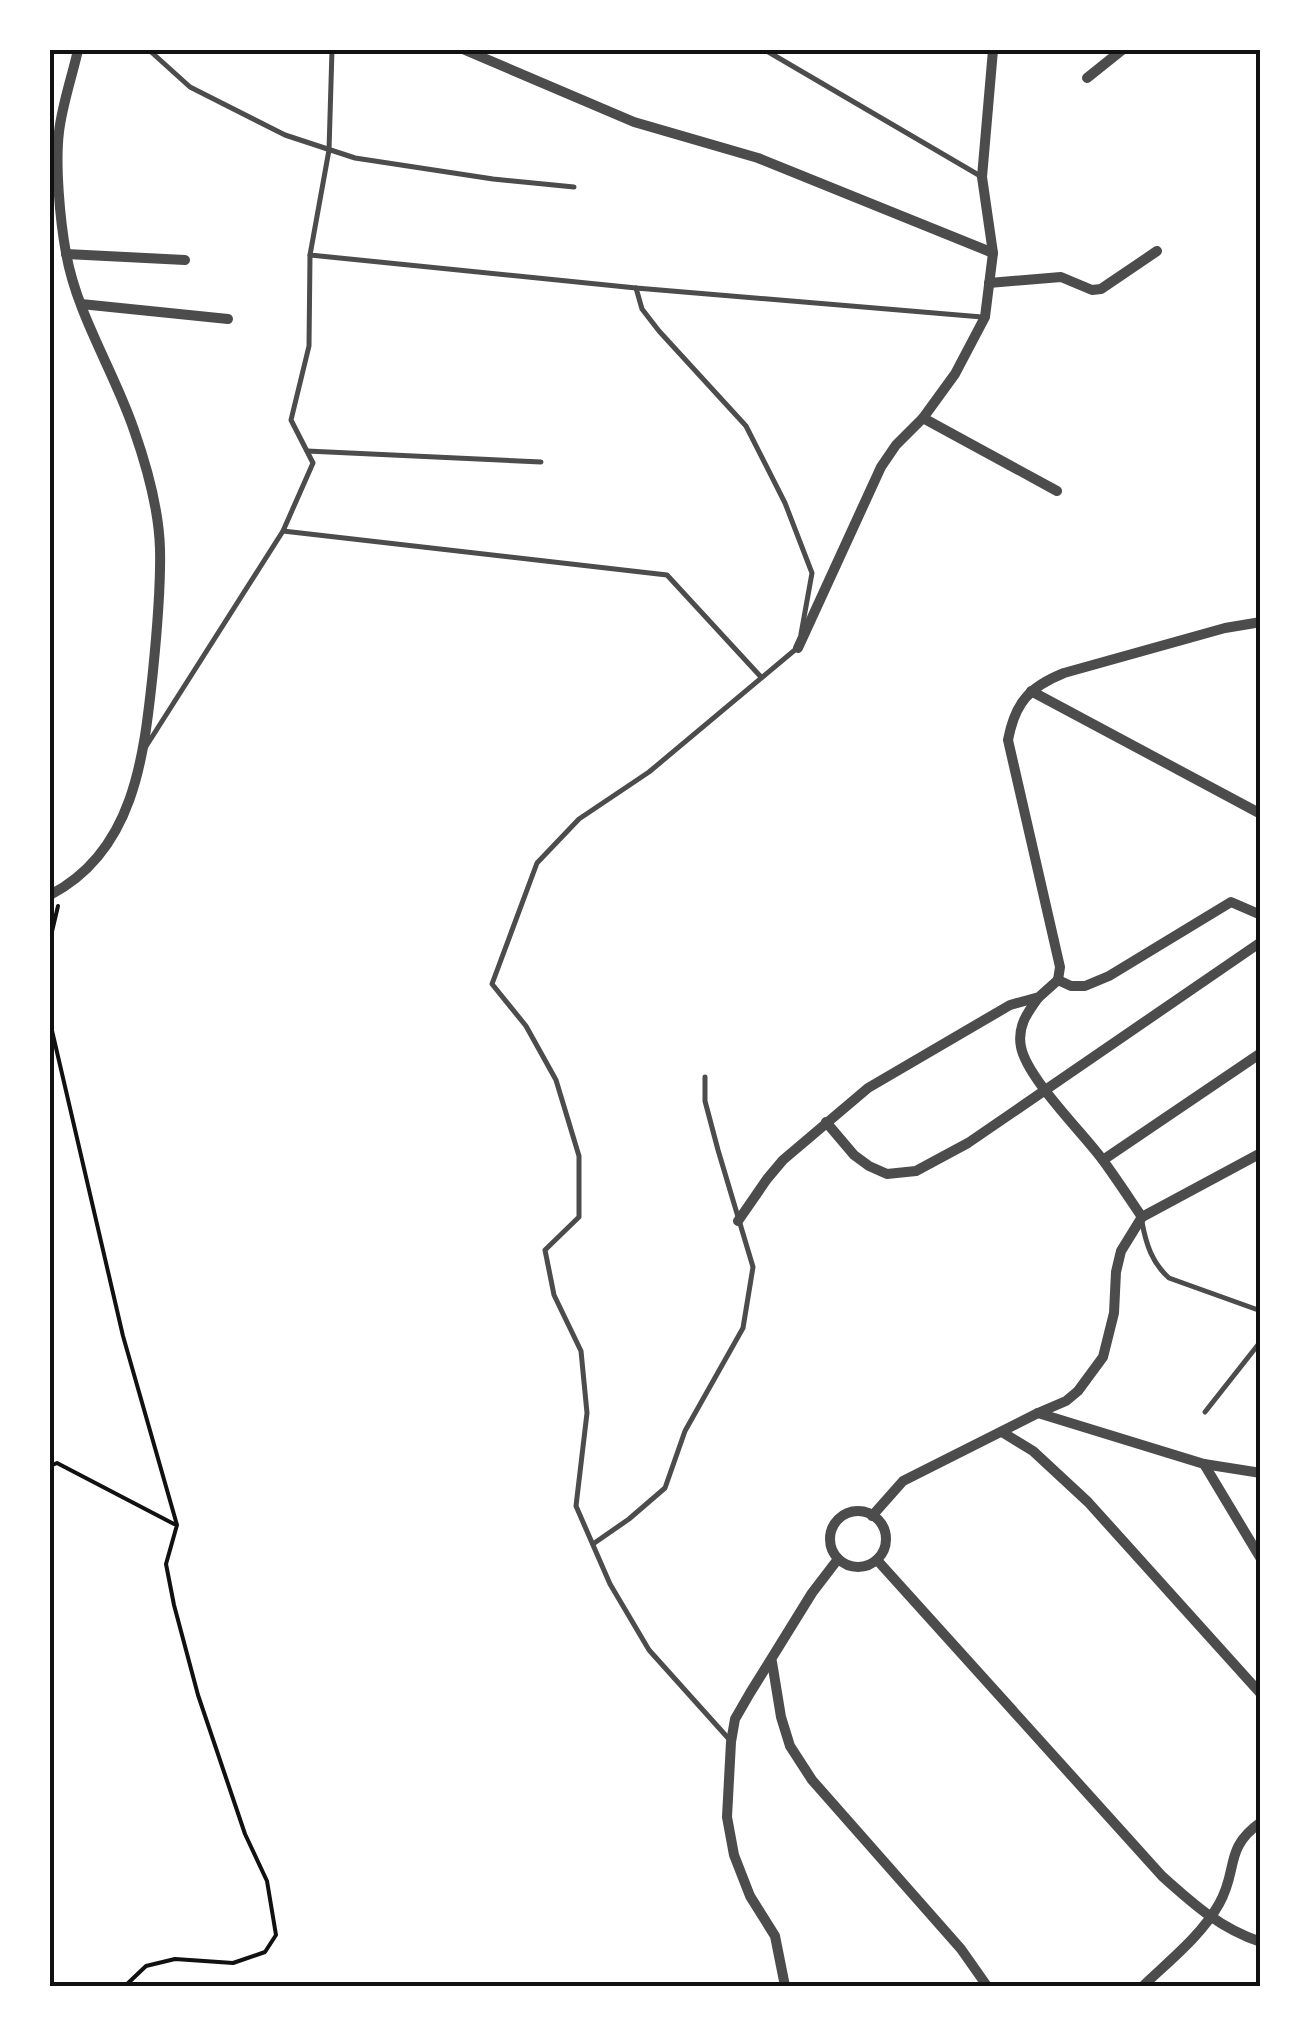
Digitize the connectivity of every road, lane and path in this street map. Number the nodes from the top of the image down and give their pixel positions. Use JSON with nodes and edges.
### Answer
{"nodes":[{"id":1,"x":78,"y":50,"type":"edge"},
{"id":2,"x":149,"y":50,"type":"edge"},
{"id":3,"x":332,"y":50,"type":"edge"},
{"id":4,"x":464,"y":50,"type":"edge"},
{"id":5,"x":765,"y":50,"type":"edge"},
{"id":6,"x":993,"y":50,"type":"edge"},
{"id":7,"x":1122,"y":50,"type":"edge"},
{"id":8,"x":1086,"y":78,"type":"dead end"},
{"id":9,"x":329,"y":150,"type":"junction"},
{"id":10,"x":982,"y":177,"type":"junction"},
{"id":11,"x":574,"y":187,"type":"dead end"},
{"id":12,"x":1157,"y":252,"type":"dead end"},
{"id":13,"x":993,"y":253,"type":"junction"},
{"id":14,"x":66,"y":254,"type":"junction"},
{"id":15,"x":310,"y":255,"type":"junction"},
{"id":16,"x":185,"y":260,"type":"dead end"},
{"id":17,"x":989,"y":282,"type":"junction"},
{"id":18,"x":636,"y":288,"type":"junction"},
{"id":19,"x":82,"y":304,"type":"junction"},
{"id":20,"x":985,"y":317,"type":"junction"},
{"id":21,"x":228,"y":318,"type":"dead end"},
{"id":22,"x":923,"y":418,"type":"junction"},
{"id":23,"x":308,"y":452,"type":"junction"},
{"id":24,"x":541,"y":462,"type":"dead end"},
{"id":25,"x":1057,"y":491,"type":"dead end"},
{"id":26,"x":283,"y":532,"type":"junction"},
{"id":27,"x":1261,"y":622,"type":"edge"},
{"id":28,"x":798,"y":648,"type":"junction"},
{"id":29,"x":761,"y":677,"type":"junction"},
{"id":30,"x":1031,"y":691,"type":"junction"},
{"id":31,"x":144,"y":750,"type":"junction"},
{"id":32,"x":1261,"y":814,"type":"edge"},
{"id":33,"x":63,"y":888,"type":"junction"},
{"id":34,"x":50,"y":895,"type":"edge"},
{"id":35,"x":1261,"y":915,"type":"edge"},
{"id":36,"x":50,"y":940,"type":"edge"},
{"id":37,"x":1261,"y":942,"type":"edge"},
{"id":38,"x":1058,"y":980,"type":"junction"},
{"id":39,"x":1038,"y":997,"type":"junction"},
{"id":40,"x":50,"y":1022,"type":"edge"},
{"id":41,"x":1261,"y":1052,"type":"edge"},
{"id":42,"x":705,"y":1077,"type":"dead end"},
{"id":43,"x":1044,"y":1089,"type":"junction"},
{"id":44,"x":826,"y":1122,"type":"junction"},
{"id":45,"x":1261,"y":1153,"type":"edge"},
{"id":46,"x":1103,"y":1160,"type":"junction"},
{"id":47,"x":1142,"y":1217,"type":"junction"},
{"id":48,"x":738,"y":1221,"type":"junction"},
{"id":49,"x":1261,"y":1311,"type":"edge"},
{"id":50,"x":1261,"y":1341,"type":"edge"},
{"id":51,"x":1205,"y":1412,"type":"dead end"},
{"id":52,"x":1038,"y":1413,"type":"junction"},
{"id":53,"x":1002,"y":1432,"type":"junction"},
{"id":54,"x":1204,"y":1464,"type":"junction"},
{"id":55,"x":50,"y":1466,"type":"edge"},
{"id":56,"x":1261,"y":1472,"type":"edge"},
{"id":57,"x":872,"y":1516,"type":"junction"},
{"id":58,"x":177,"y":1525,"type":"junction"},
{"id":59,"x":593,"y":1544,"type":"junction"},
{"id":60,"x":838,"y":1559,"type":"junction"},
{"id":61,"x":1261,"y":1559,"type":"edge"},
{"id":62,"x":877,"y":1560,"type":"junction"},
{"id":63,"x":772,"y":1661,"type":"junction"},
{"id":64,"x":1261,"y":1694,"type":"edge"},
{"id":65,"x":731,"y":1742,"type":"junction"},
{"id":66,"x":1261,"y":1822,"type":"edge"},
{"id":67,"x":1210,"y":1918,"type":"junction"},
{"id":68,"x":1261,"y":1942,"type":"edge"},
{"id":69,"x":126,"y":1986,"type":"edge"},
{"id":70,"x":785,"y":1986,"type":"edge"},
{"id":71,"x":987,"y":1986,"type":"edge"},
{"id":72,"x":1142,"y":1986,"type":"edge"}],
"edges":[{"from":1,"to":14,"type":"street"},
{"from":2,"to":9,"type":"lane"},
{"from":3,"to":9,"type":"lane"},
{"from":4,"to":13,"type":"street"},
{"from":5,"to":10,"type":"lane"},
{"from":6,"to":10,"type":"street"},
{"from":7,"to":8,"type":"street"},
{"from":9,"to":11,"type":"lane"},
{"from":9,"to":15,"type":"lane"},
{"from":10,"to":13,"type":"street"},
{"from":12,"to":17,"type":"street"},
{"from":13,"to":17,"type":"street"},
{"from":14,"to":16,"type":"street"},
{"from":14,"to":19,"type":"street"},
{"from":15,"to":18,"type":"lane"},
{"from":15,"to":23,"type":"lane"},
{"from":17,"to":20,"type":"street"},
{"from":18,"to":20,"type":"lane"},
{"from":18,"to":28,"type":"lane"},
{"from":19,"to":21,"type":"street"},
{"from":19,"to":31,"type":"street"},
{"from":20,"to":22,"type":"street"},
{"from":22,"to":25,"type":"street"},
{"from":22,"to":28,"type":"street"},
{"from":23,"to":24,"type":"lane"},
{"from":23,"to":26,"type":"lane"},
{"from":26,"to":29,"type":"lane"},
{"from":26,"to":31,"type":"lane"},
{"from":27,"to":30,"type":"street"},
{"from":28,"to":29,"type":"lane"},
{"from":29,"to":59,"type":"lane"},
{"from":30,"to":32,"type":"street"},
{"from":30,"to":38,"type":"street"},
{"from":31,"to":33,"type":"street"},
{"from":33,"to":34,"type":"street"},
{"from":33,"to":36,"type":"path"},
{"from":35,"to":38,"type":"street"},
{"from":37,"to":43,"type":"street"},
{"from":38,"to":39,"type":"street"},
{"from":39,"to":43,"type":"street"},
{"from":39,"to":44,"type":"street"},
{"from":40,"to":58,"type":"path"},
{"from":41,"to":46,"type":"street"},
{"from":42,"to":48,"type":"lane"},
{"from":43,"to":44,"type":"street"},
{"from":43,"to":46,"type":"street"},
{"from":44,"to":48,"type":"street"},
{"from":45,"to":47,"type":"street"},
{"from":46,"to":47,"type":"street"},
{"from":47,"to":49,"type":"lane"},
{"from":47,"to":52,"type":"street"},
{"from":48,"to":59,"type":"lane"},
{"from":50,"to":51,"type":"lane"},
{"from":52,"to":53,"type":"street"},
{"from":52,"to":54,"type":"street"},
{"from":53,"to":57,"type":"street"},
{"from":53,"to":64,"type":"street"},
{"from":54,"to":56,"type":"street"},
{"from":54,"to":61,"type":"street"},
{"from":55,"to":58,"type":"path"},
{"from":57,"to":60,"type":"street"},
{"from":57,"to":62,"type":"street"},
{"from":58,"to":69,"type":"path"},
{"from":59,"to":65,"type":"lane"},
{"from":60,"to":62,"type":"street"},
{"from":60,"to":63,"type":"street"},
{"from":62,"to":67,"type":"street"},
{"from":63,"to":65,"type":"street"},
{"from":63,"to":71,"type":"street"},
{"from":65,"to":70,"type":"street"},
{"from":66,"to":67,"type":"street"},
{"from":67,"to":68,"type":"street"},
{"from":67,"to":72,"type":"street"}]}
